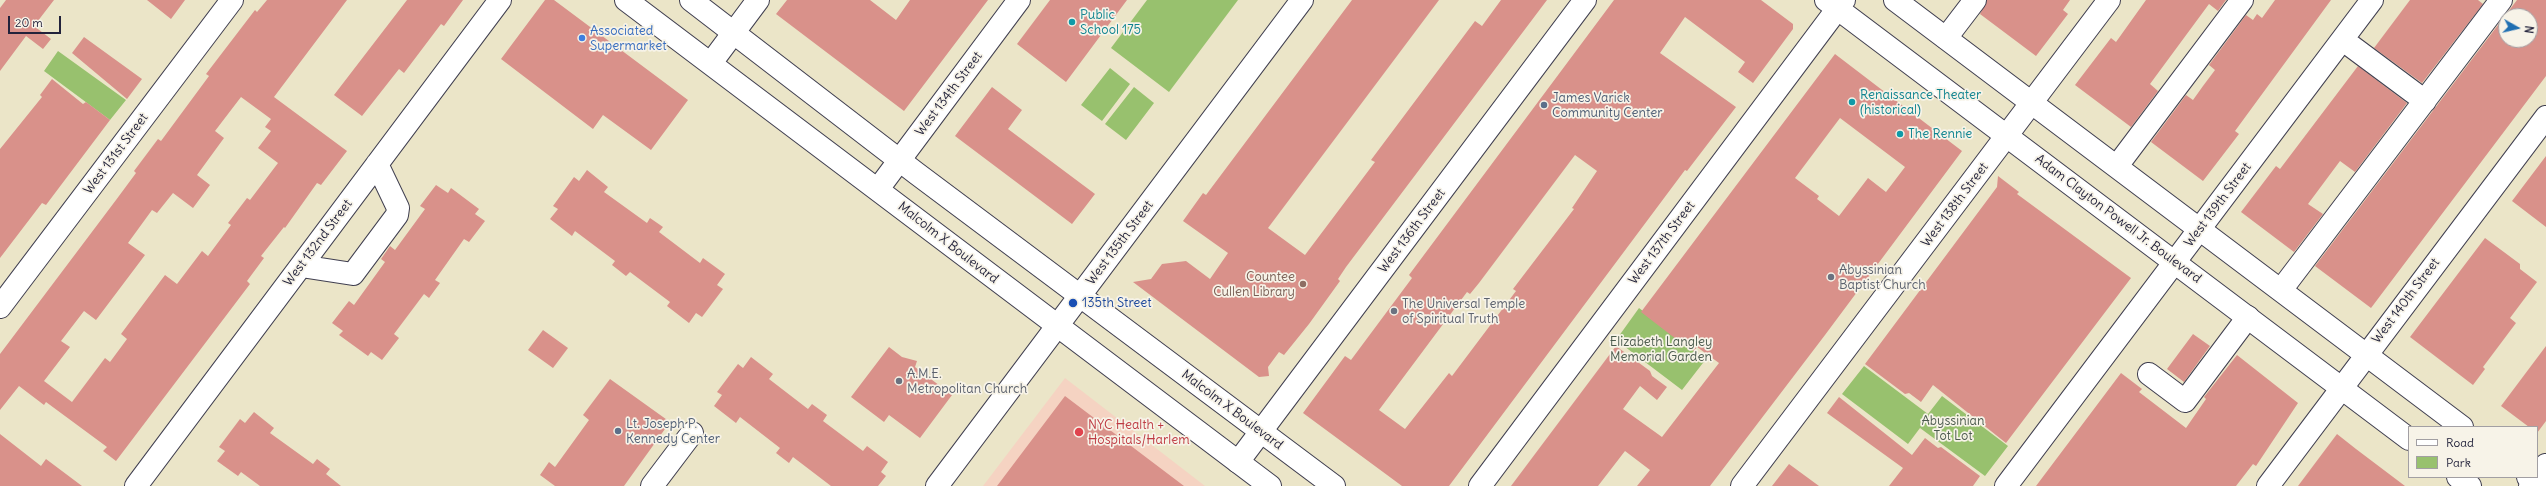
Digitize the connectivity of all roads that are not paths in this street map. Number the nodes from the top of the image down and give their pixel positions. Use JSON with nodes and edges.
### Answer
{"nodes":[{"id":1,"x":232,"y":0,"type":"edge"},
{"id":2,"x":500,"y":0,"type":"edge"},
{"id":3,"x":626,"y":0,"type":"edge"},
{"id":4,"x":691,"y":0,"type":"edge"},
{"id":5,"x":758,"y":0,"type":"edge"},
{"id":6,"x":1020,"y":0,"type":"edge"},
{"id":7,"x":1302,"y":0,"type":"edge"},
{"id":8,"x":1585,"y":0,"type":"edge"},
{"id":9,"x":1895,"y":0,"type":"edge"},
{"id":10,"x":1975,"y":0,"type":"edge"},
{"id":11,"x":2109,"y":0,"type":"edge"},
{"id":12,"x":2242,"y":0,"type":"edge"},
{"id":13,"x":2372,"y":0,"type":"edge"},
{"id":14,"x":2502,"y":0,"type":"edge"},
{"id":15,"x":1836,"y":3,"type":"edge"},
{"id":16,"x":734,"y":32,"type":"junction"},
{"id":17,"x":1946,"y":38,"type":"junction"},
{"id":18,"x":2343,"y":40,"type":"junction"},
{"id":19,"x":711,"y":63,"type":"junction"},
{"id":20,"x":2425,"y":101,"type":"junction"},
{"id":21,"x":2032,"y":102,"type":"junction"},
{"id":22,"x":2546,"y":117,"type":"edge"},
{"id":23,"x":2007,"y":136,"type":"junction"},
{"id":24,"x":900,"y":159,"type":"junction"},
{"id":25,"x":377,"y":164,"type":"junction"},
{"id":26,"x":2117,"y":166,"type":"junction"},
{"id":27,"x":878,"y":188,"type":"junction"},
{"id":28,"x":2200,"y":229,"type":"junction"},
{"id":29,"x":2175,"y":262,"type":"junction"},
{"id":30,"x":301,"y":266,"type":"junction"},
{"id":31,"x":2281,"y":290,"type":"junction"},
{"id":32,"x":1081,"y":295,"type":"junction"},
{"id":33,"x":0,"y":307,"type":"edge"},
{"id":34,"x":2248,"y":317,"type":"junction"},
{"id":35,"x":1058,"y":326,"type":"junction"},
{"id":36,"x":2365,"y":355,"type":"junction"},
{"id":37,"x":2149,"y":374,"type":"dead end"},
{"id":38,"x":2341,"y":388,"type":"junction"},
{"id":39,"x":2461,"y":426,"type":"edge"},
{"id":40,"x":1261,"y":431,"type":"junction"},
{"id":41,"x":692,"y":434,"type":"dead end"},
{"id":42,"x":2408,"y":438,"type":"edge"},
{"id":43,"x":1238,"y":462,"type":"junction"},
{"id":44,"x":2459,"y":478,"type":"edge"},
{"id":45,"x":136,"y":486,"type":"edge"},
{"id":46,"x":652,"y":486,"type":"edge"},
{"id":47,"x":937,"y":486,"type":"edge"},
{"id":48,"x":1270,"y":486,"type":"edge"},
{"id":49,"x":1334,"y":486,"type":"edge"},
{"id":50,"x":1480,"y":486,"type":"edge"},
{"id":51,"x":1742,"y":486,"type":"edge"},
{"id":52,"x":2006,"y":486,"type":"edge"},
{"id":53,"x":2268,"y":486,"type":"edge"},
{"id":54,"x":2470,"y":486,"type":"edge"}],
"edges":[{"from":1,"to":33,"type":"street","name":"West 131st Street"},
{"from":2,"to":25,"type":"street","name":"West 132nd Street"},
{"from":3,"to":19,"type":"street","name":"Malcolm X Boulevard"},
{"from":4,"to":16,"type":"street","name":"Malcolm X Boulevard"},
{"from":5,"to":16,"type":"street"},
{"from":6,"to":24,"type":"street","name":"West 134th Street"},
{"from":7,"to":32,"type":"street","name":"West 135th Street"},
{"from":8,"to":40,"type":"street","name":"West 136th Street"},
{"from":9,"to":17,"type":"street"},
{"from":10,"to":17,"type":"street"},
{"from":11,"to":21,"type":"street","name":"West 138th Street"},
{"from":12,"to":26,"type":"street"},
{"from":13,"to":18,"type":"street","name":"West 139th Street"},
{"from":14,"to":20,"type":"street"},
{"from":15,"to":23,"type":"street","name":"Adam Clayton Powell Jr. Boulevard"},
{"from":15,"to":50,"type":"street","name":"West 137th Street"},
{"from":16,"to":19,"type":"street"},
{"from":16,"to":24,"type":"street","name":"Malcolm X Boulevard"},
{"from":17,"to":21,"type":"street"},
{"from":18,"to":20,"type":"street"},
{"from":18,"to":28,"type":"street","name":"West 139th Street"},
{"from":19,"to":27,"type":"street","name":"Malcolm X Boulevard"},
{"from":20,"to":31,"type":"street"},
{"from":21,"to":23,"type":"street","name":"West 138th Street"},
{"from":21,"to":26,"type":"street"},
{"from":22,"to":36,"type":"street","name":"West 140th Street"},
{"from":23,"to":29,"type":"street","name":"Adam Clayton Powell Jr. Boulevard"},
{"from":23,"to":51,"type":"street","name":"West 138th Street"},
{"from":24,"to":27,"type":"street","name":"West 134th Street"},
{"from":24,"to":32,"type":"street","name":"Malcolm X Boulevard"},
{"from":25,"to":30,"type":"street","name":"West 132nd Street"},
{"from":25,"to":30,"type":"street"},
{"from":26,"to":28,"type":"street"},
{"from":27,"to":35,"type":"street","name":"Malcolm X Boulevard"},
{"from":28,"to":29,"type":"street","name":"West 139th Street"},
{"from":28,"to":31,"type":"street"},
{"from":29,"to":34,"type":"street","name":"Adam Clayton Powell Jr. Boulevard"},
{"from":29,"to":52,"type":"street","name":"West 139th Street"},
{"from":30,"to":45,"type":"street","name":"West 132nd Street"},
{"from":31,"to":36,"type":"street"},
{"from":32,"to":35,"type":"street","name":"West 135th Street"},
{"from":32,"to":40,"type":"street","name":"Malcolm X Boulevard"},
{"from":34,"to":37,"type":"street"},
{"from":34,"to":38,"type":"street","name":"Adam Clayton Powell Jr. Boulevard"},
{"from":35,"to":43,"type":"street","name":"Malcolm X Boulevard"},
{"from":35,"to":47,"type":"street","name":"West 135th Street"},
{"from":36,"to":38,"type":"street","name":"West 140th Street"},
{"from":36,"to":39,"type":"street"},
{"from":38,"to":42,"type":"street","name":"Adam Clayton Powell Jr. Boulevard"},
{"from":38,"to":53,"type":"street","name":"West 140th Street"},
{"from":40,"to":43,"type":"street","name":"West 136th Street"},
{"from":40,"to":49,"type":"street","name":"Malcolm X Boulevard"},
{"from":41,"to":46,"type":"street"},
{"from":43,"to":48,"type":"street","name":"Malcolm X Boulevard"},
{"from":44,"to":54,"type":"street"}]}
